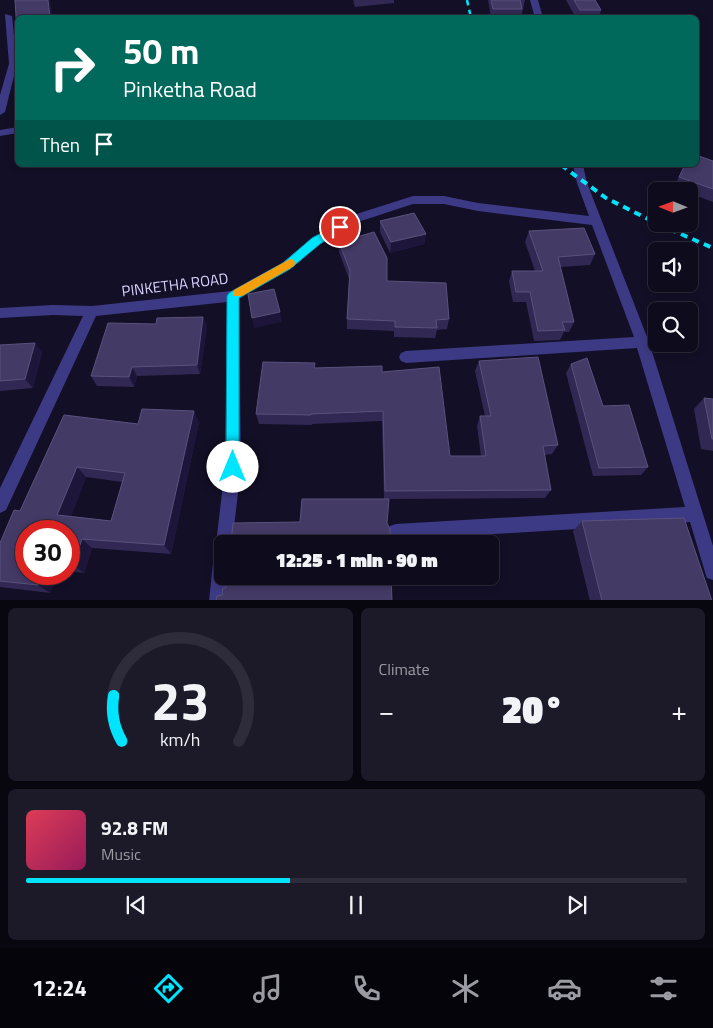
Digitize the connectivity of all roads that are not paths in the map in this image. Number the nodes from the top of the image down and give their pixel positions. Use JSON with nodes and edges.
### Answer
{"nodes":[{"id":1,"x":534,"y":0,"type":"edge"},
{"id":2,"x":538,"y":15,"type":"edge"},
{"id":3,"x":8,"y":16,"type":"dead end"},
{"id":4,"x":0,"y":112,"type":"edge"},
{"id":5,"x":15,"y":130,"type":"edge"},
{"id":6,"x":0,"y":133,"type":"edge"},
{"id":7,"x":579,"y":167,"type":"edge"},
{"id":8,"x":597,"y":222,"type":"junction"},
{"id":9,"x":233,"y":296,"type":"junction"},
{"id":10,"x":92,"y":310,"type":"junction"},
{"id":11,"x":0,"y":313,"type":"edge"},
{"id":12,"x":642,"y":342,"type":"junction"},
{"id":13,"x":406,"y":357,"type":"dead end"},
{"id":14,"x":0,"y":505,"type":"edge"},
{"id":15,"x":696,"y":514,"type":"junction"},
{"id":16,"x":396,"y":532,"type":"dead end"},
{"id":17,"x":225,"y":535,"type":"edge"},
{"id":18,"x":713,"y":571,"type":"edge"},
{"id":19,"x":219,"y":585,"type":"edge"},
{"id":20,"x":217,"y":600,"type":"edge"}],
"edges":[{"from":1,"to":2,"type":"street"},
{"from":3,"to":4,"type":"street"},
{"from":5,"to":6,"type":"street"},
{"from":7,"to":8,"type":"street"},
{"from":8,"to":9,"type":"street","name":"PINKETHA ROAD"},
{"from":8,"to":12,"type":"street"},
{"from":9,"to":10,"type":"street","name":"PINKETHA ROAD"},
{"from":9,"to":17,"type":"street"},
{"from":10,"to":11,"type":"street","name":"PINKETHA ROAD"},
{"from":10,"to":14,"type":"street"},
{"from":12,"to":13,"type":"street"},
{"from":12,"to":15,"type":"street"},
{"from":15,"to":16,"type":"street"},
{"from":15,"to":18,"type":"street"},
{"from":19,"to":20,"type":"street"}]}
